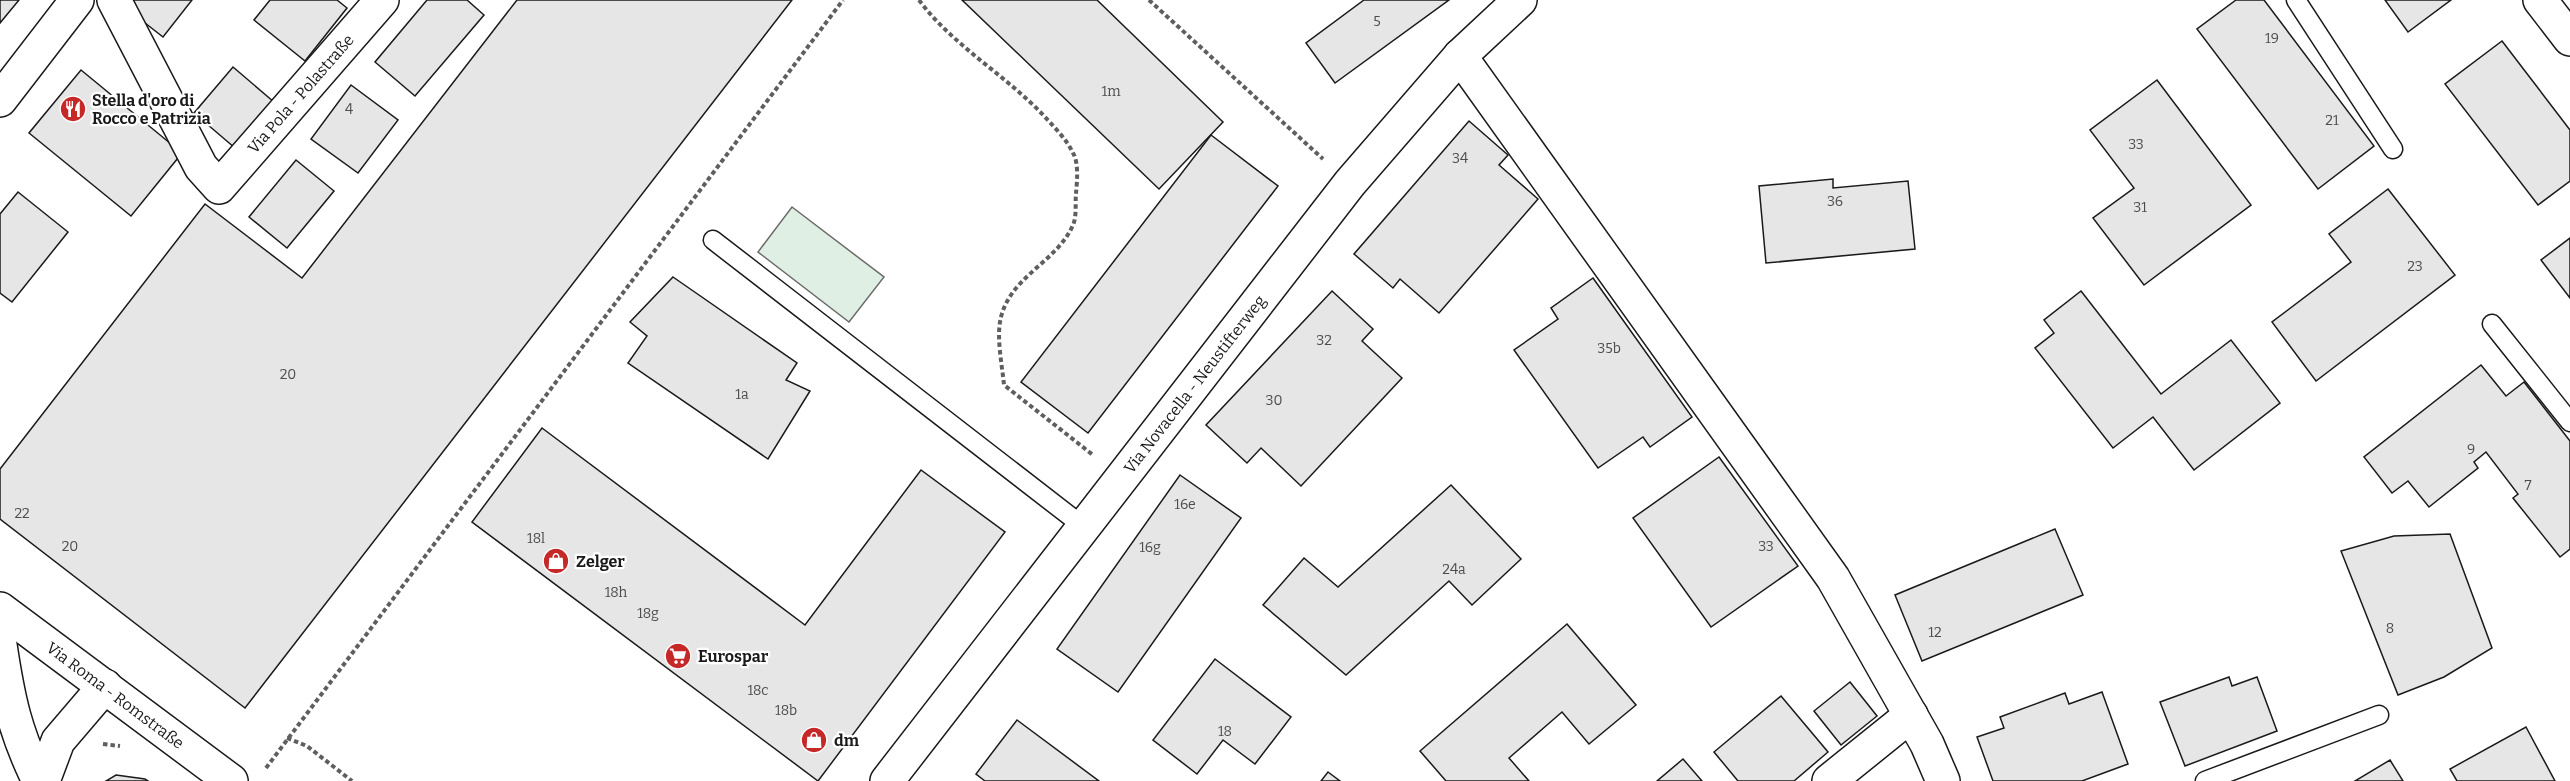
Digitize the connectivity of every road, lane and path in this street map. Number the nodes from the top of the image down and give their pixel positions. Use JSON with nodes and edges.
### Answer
{"nodes":[{"id":1,"x":77,"y":0,"type":"edge"},
{"id":2,"x":114,"y":0,"type":"edge"},
{"id":3,"x":382,"y":0,"type":"edge"},
{"id":4,"x":843,"y":0,"type":"edge"},
{"id":5,"x":919,"y":0,"type":"edge"},
{"id":6,"x":1149,"y":0,"type":"edge"},
{"id":7,"x":1520,"y":0,"type":"edge"},
{"id":8,"x":2296,"y":0,"type":"edge"},
{"id":9,"x":2540,"y":0,"type":"edge"},
{"id":10,"x":2570,"y":39,"type":"edge"},
{"id":11,"x":1460,"y":56,"type":"junction"},
{"id":12,"x":0,"y":100,"type":"edge"},
{"id":13,"x":2393,"y":149,"type":"dead end"},
{"id":14,"x":1350,"y":183,"type":"junction"},
{"id":15,"x":713,"y":240,"type":"dead end"},
{"id":16,"x":2492,"y":324,"type":"dead end"},
{"id":17,"x":2570,"y":422,"type":"edge"},
{"id":18,"x":1121,"y":478,"type":"junction"},
{"id":19,"x":1084,"y":527,"type":"junction"},
{"id":20,"x":0,"y":609,"type":"edge"},
{"id":21,"x":0,"y":645,"type":"edge"},
{"id":22,"x":105,"y":686,"type":"junction"},
{"id":23,"x":2379,"y":715,"type":"dead end"},
{"id":24,"x":1911,"y":716,"type":"junction"},
{"id":25,"x":287,"y":738,"type":"junction"},
{"id":26,"x":263,"y":772,"type":"dead end"},
{"id":27,"x":41,"y":781,"type":"edge"},
{"id":28,"x":231,"y":781,"type":"edge"},
{"id":29,"x":352,"y":781,"type":"edge"},
{"id":30,"x":887,"y":781,"type":"edge"},
{"id":31,"x":1829,"y":781,"type":"edge"},
{"id":32,"x":1942,"y":781,"type":"edge"},
{"id":33,"x":2205,"y":781,"type":"edge"}],
"edges":[{"from":1,"to":12,"type":"street"},
{"from":2,"to":3,"type":"street","name":"Via Pola - Polastraße"},
{"from":4,"to":25,"type":"path"},
{"from":5,"to":18,"type":"path"},
{"from":6,"to":14,"type":"path"},
{"from":7,"to":11,"type":"street","name":"Via Novacella - Neustifterweg"},
{"from":8,"to":13,"type":"lane"},
{"from":9,"to":10,"type":"street"},
{"from":11,"to":14,"type":"street","name":"Via Novacella - Neustifterweg"},
{"from":11,"to":24,"type":"street"},
{"from":14,"to":18,"type":"street","name":"Via Novacella - Neustifterweg"},
{"from":15,"to":19,"type":"lane"},
{"from":16,"to":17,"type":"lane"},
{"from":18,"to":19,"type":"street","name":"Via Novacella - Neustifterweg"},
{"from":19,"to":30,"type":"street","name":"Via Novacella - Neustifterweg"},
{"from":20,"to":22,"type":"street","name":"Via Roma - Romstraße"},
{"from":21,"to":27,"type":"street"},
{"from":22,"to":27,"type":"street"},
{"from":22,"to":28,"type":"street","name":"Via Roma - Romstraße"},
{"from":23,"to":33,"type":"lane"},
{"from":24,"to":31,"type":"street"},
{"from":24,"to":32,"type":"street"},
{"from":25,"to":26,"type":"path"},
{"from":25,"to":29,"type":"path"}]}
